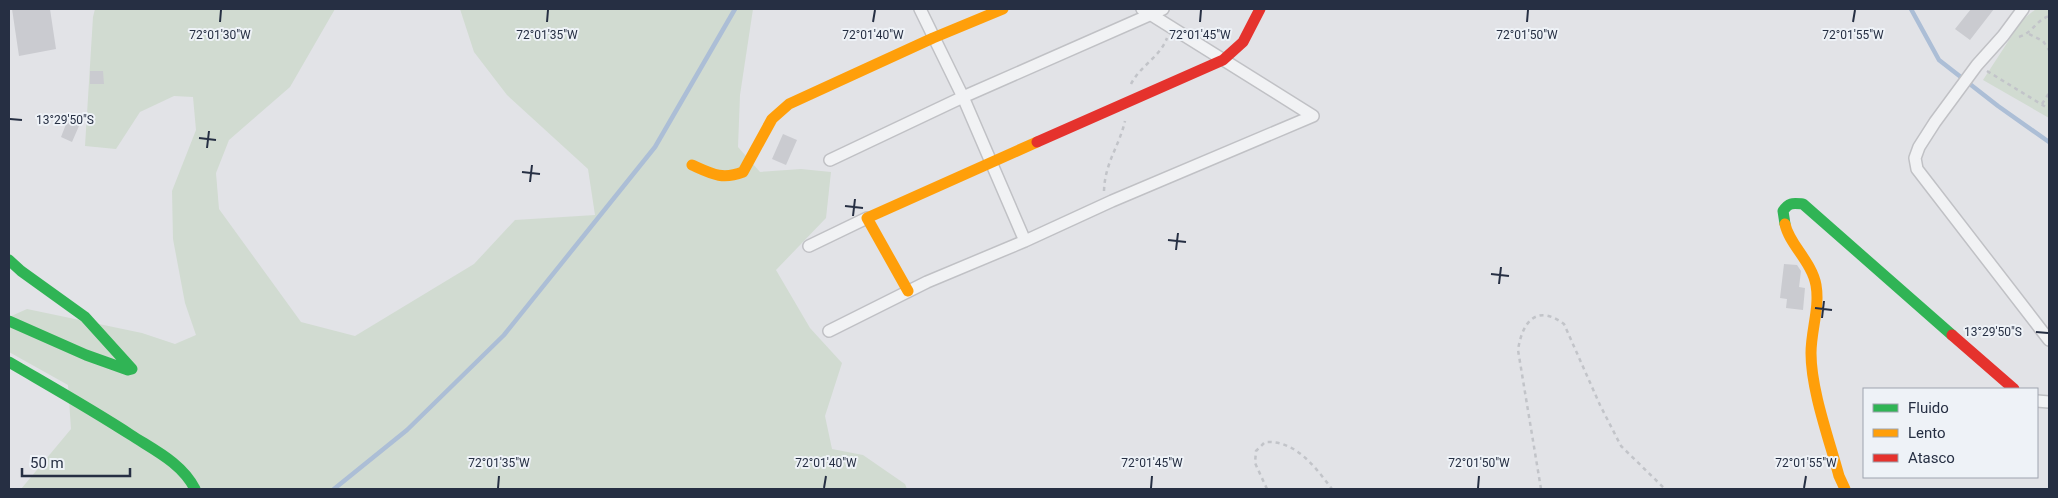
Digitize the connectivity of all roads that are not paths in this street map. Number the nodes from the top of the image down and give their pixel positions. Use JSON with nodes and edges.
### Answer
{"nodes":[{"id":1,"x":920,"y":9,"type":"edge"},
{"id":2,"x":1003,"y":9,"type":"edge"},
{"id":3,"x":1163,"y":9,"type":"edge"},
{"id":4,"x":1260,"y":9,"type":"edge"},
{"id":5,"x":2022,"y":9,"type":"edge"},
{"id":6,"x":1147,"y":12,"type":"edge"},
{"id":7,"x":933,"y":38,"type":"junction"},
{"id":8,"x":1223,"y":60,"type":"junction"},
{"id":9,"x":963,"y":97,"type":"junction"},
{"id":10,"x":830,"y":160,"type":"dead end"},
{"id":11,"x":991,"y":161,"type":"junction"},
{"id":12,"x":692,"y":165,"type":"dead end"},
{"id":13,"x":866,"y":218,"type":"junction"},
{"id":14,"x":1025,"y":242,"type":"junction"},
{"id":15,"x":810,"y":246,"type":"dead end"},
{"id":16,"x":9,"y":260,"type":"edge"},
{"id":17,"x":908,"y":291,"type":"junction"},
{"id":18,"x":9,"y":321,"type":"edge"},
{"id":19,"x":829,"y":331,"type":"dead end"},
{"id":20,"x":2049,"y":340,"type":"edge"},
{"id":21,"x":9,"y":362,"type":"edge"},
{"id":22,"x":2013,"y":388,"type":"edge"},
{"id":23,"x":195,"y":489,"type":"edge"},
{"id":24,"x":1845,"y":489,"type":"edge"}],
"edges":[{"from":1,"to":7,"type":"street"},
{"from":2,"to":7,"type":"street"},
{"from":3,"to":6,"type":"street"},
{"from":4,"to":8,"type":"street"},
{"from":5,"to":20,"type":"street"},
{"from":6,"to":8,"type":"street"},
{"from":6,"to":9,"type":"street"},
{"from":7,"to":9,"type":"street"},
{"from":7,"to":12,"type":"street"},
{"from":8,"to":11,"type":"street"},
{"from":8,"to":14,"type":"street"},
{"from":9,"to":10,"type":"street"},
{"from":9,"to":11,"type":"street"},
{"from":11,"to":13,"type":"street"},
{"from":11,"to":14,"type":"street"},
{"from":13,"to":15,"type":"street"},
{"from":13,"to":17,"type":"street"},
{"from":14,"to":17,"type":"street"},
{"from":16,"to":18,"type":"street"},
{"from":17,"to":19,"type":"street"},
{"from":21,"to":23,"type":"street"},
{"from":22,"to":24,"type":"street"}]}
